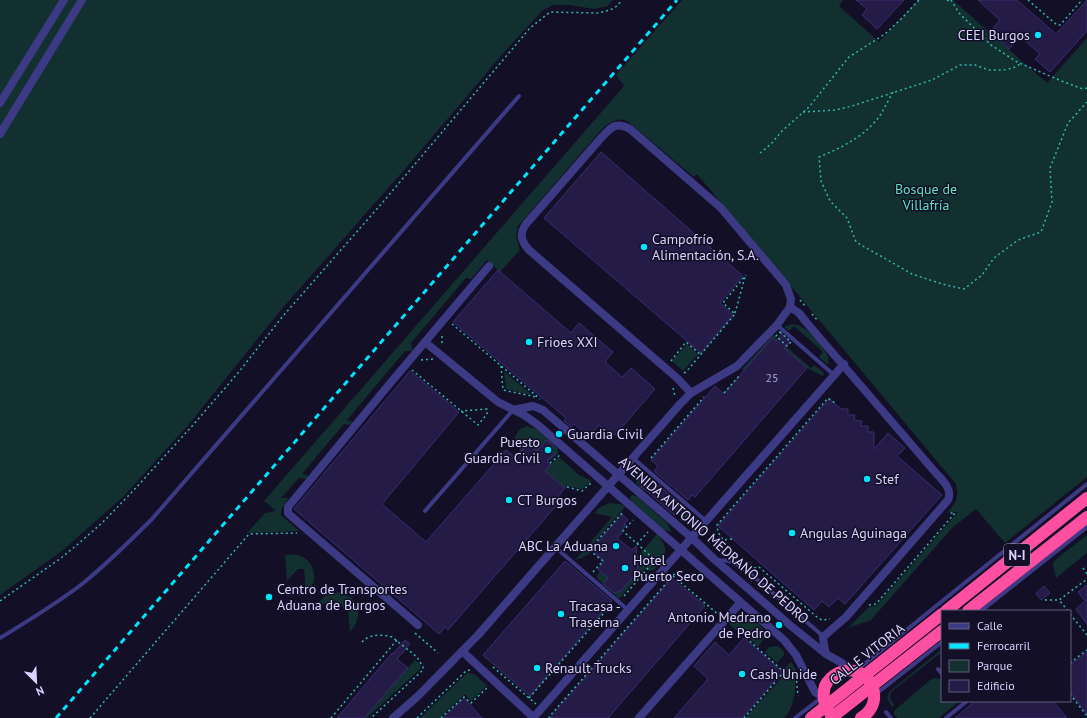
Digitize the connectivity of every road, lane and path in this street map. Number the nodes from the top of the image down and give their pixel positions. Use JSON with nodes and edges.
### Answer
{"nodes":[{"id":1,"x":64,"y":0,"type":"edge"},
{"id":2,"x":82,"y":0,"type":"edge"},
{"id":3,"x":622,"y":0,"type":"edge"},
{"id":4,"x":919,"y":0,"type":"edge"},
{"id":5,"x":947,"y":0,"type":"edge"},
{"id":6,"x":1028,"y":0,"type":"edge"},
{"id":7,"x":1082,"y":0,"type":"edge"},
{"id":8,"x":951,"y":1,"type":"edge"},
{"id":9,"x":1022,"y":63,"type":"junction"},
{"id":10,"x":1087,"y":88,"type":"edge"},
{"id":11,"x":893,"y":92,"type":"junction"},
{"id":12,"x":520,"y":96,"type":"dead end"},
{"id":13,"x":0,"y":102,"type":"edge"},
{"id":14,"x":1087,"y":102,"type":"edge"},
{"id":15,"x":803,"y":112,"type":"junction"},
{"id":16,"x":0,"y":134,"type":"edge"},
{"id":17,"x":760,"y":153,"type":"dead end"},
{"id":18,"x":489,"y":266,"type":"dead end"},
{"id":19,"x":796,"y":295,"type":"dead end"},
{"id":20,"x":790,"y":307,"type":"junction"},
{"id":21,"x":806,"y":307,"type":"dead end"},
{"id":22,"x":735,"y":313,"type":"junction"},
{"id":23,"x":811,"y":313,"type":"dead end"},
{"id":24,"x":449,"y":322,"type":"dead end"},
{"id":25,"x":777,"y":325,"type":"junction"},
{"id":26,"x":821,"y":325,"type":"dead end"},
{"id":27,"x":425,"y":342,"type":"junction"},
{"id":28,"x":701,"y":355,"type":"junction"},
{"id":29,"x":671,"y":362,"type":"dead end"},
{"id":30,"x":844,"y":364,"type":"junction"},
{"id":31,"x":500,"y":365,"type":"junction"},
{"id":32,"x":410,"y":369,"type":"dead end"},
{"id":33,"x":682,"y":372,"type":"dead end"},
{"id":34,"x":742,"y":372,"type":"dead end"},
{"id":35,"x":834,"y":375,"type":"junction"},
{"id":36,"x":731,"y":381,"type":"dead end"},
{"id":37,"x":733,"y":383,"type":"junction"},
{"id":38,"x":503,"y":390,"type":"junction"},
{"id":39,"x":708,"y":392,"type":"dead end"},
{"id":40,"x":691,"y":393,"type":"junction"},
{"id":41,"x":724,"y":393,"type":"dead end"},
{"id":42,"x":504,"y":396,"type":"dead end"},
{"id":43,"x":538,"y":397,"type":"junction"},
{"id":44,"x":544,"y":402,"type":"dead end"},
{"id":45,"x":835,"y":402,"type":"dead end"},
{"id":46,"x":513,"y":410,"type":"junction"},
{"id":47,"x":460,"y":411,"type":"junction"},
{"id":48,"x":566,"y":450,"type":"junction"},
{"id":49,"x":633,"y":458,"type":"junction"},
{"id":50,"x":651,"y":458,"type":"dead end"},
{"id":51,"x":550,"y":463,"type":"dead end"},
{"id":52,"x":618,"y":474,"type":"junction"},
{"id":53,"x":592,"y":482,"type":"dead end"},
{"id":54,"x":1087,"y":484,"type":"edge"},
{"id":55,"x":607,"y":486,"type":"junction"},
{"id":56,"x":567,"y":487,"type":"dead end"},
{"id":57,"x":1087,"y":498,"type":"edge"},
{"id":58,"x":625,"y":509,"type":"dead end"},
{"id":59,"x":425,"y":511,"type":"dead end"},
{"id":60,"x":947,"y":511,"type":"dead end"},
{"id":61,"x":635,"y":517,"type":"dead end"},
{"id":62,"x":1087,"y":517,"type":"edge"},
{"id":63,"x":706,"y":521,"type":"junction"},
{"id":64,"x":1087,"y":527,"type":"edge"},
{"id":65,"x":299,"y":533,"type":"dead end"},
{"id":66,"x":692,"y":538,"type":"junction"},
{"id":67,"x":732,"y":539,"type":"dead end"},
{"id":68,"x":555,"y":547,"type":"junction"},
{"id":69,"x":680,"y":550,"type":"junction"},
{"id":70,"x":714,"y":560,"type":"junction"},
{"id":71,"x":1083,"y":568,"type":"dead end"},
{"id":72,"x":746,"y":570,"type":"junction"},
{"id":73,"x":676,"y":571,"type":"dead end"},
{"id":74,"x":1087,"y":574,"type":"edge"},
{"id":75,"x":672,"y":576,"type":"junction"},
{"id":76,"x":589,"y":577,"type":"junction"},
{"id":77,"x":1087,"y":579,"type":"edge"},
{"id":78,"x":1045,"y":600,"type":"dead end"},
{"id":79,"x":1059,"y":600,"type":"junction"},
{"id":80,"x":0,"y":601,"type":"edge"},
{"id":81,"x":616,"y":602,"type":"junction"},
{"id":82,"x":740,"y":602,"type":"junction"},
{"id":83,"x":867,"y":606,"type":"dead end"},
{"id":84,"x":628,"y":610,"type":"junction"},
{"id":85,"x":947,"y":610,"type":"edge"},
{"id":86,"x":969,"y":610,"type":"edge"},
{"id":87,"x":982,"y":610,"type":"edge"},
{"id":88,"x":1067,"y":610,"type":"edge"},
{"id":89,"x":941,"y":615,"type":"edge"},
{"id":90,"x":1071,"y":615,"type":"edge"},
{"id":91,"x":835,"y":617,"type":"dead end"},
{"id":92,"x":724,"y":620,"type":"junction"},
{"id":93,"x":416,"y":629,"type":"joint"},
{"id":94,"x":941,"y":632,"type":"edge"},
{"id":95,"x":1087,"y":635,"type":"edge"},
{"id":96,"x":744,"y":636,"type":"dead end"},
{"id":97,"x":824,"y":637,"type":"junction"},
{"id":98,"x":0,"y":638,"type":"edge"},
{"id":99,"x":398,"y":640,"type":"junction"},
{"id":100,"x":362,"y":642,"type":"dead end"},
{"id":101,"x":941,"y":643,"type":"edge"},
{"id":102,"x":1087,"y":650,"type":"edge"},
{"id":103,"x":462,"y":651,"type":"junction"},
{"id":104,"x":438,"y":653,"type":"dead end"},
{"id":105,"x":826,"y":654,"type":"junction"},
{"id":106,"x":488,"y":662,"type":"dead end"},
{"id":107,"x":1071,"y":662,"type":"edge"},
{"id":108,"x":938,"y":669,"type":"dead end"},
{"id":109,"x":466,"y":671,"type":"dead end"},
{"id":110,"x":858,"y":672,"type":"junction"},
{"id":111,"x":941,"y":673,"type":"edge"},
{"id":112,"x":796,"y":674,"type":"dead end"},
{"id":113,"x":490,"y":685,"type":"dead end"},
{"id":114,"x":873,"y":691,"type":"junction"},
{"id":115,"x":1071,"y":695,"type":"edge"},
{"id":116,"x":798,"y":696,"type":"dead end"},
{"id":117,"x":529,"y":698,"type":"junction"},
{"id":118,"x":824,"y":702,"type":"junction"},
{"id":119,"x":965,"y":702,"type":"edge"},
{"id":120,"x":542,"y":709,"type":"junction"},
{"id":121,"x":886,"y":712,"type":"dead end"},
{"id":122,"x":1087,"y":716,"type":"edge"},
{"id":123,"x":834,"y":717,"type":"edge"},
{"id":124,"x":90,"y":718,"type":"edge"},
{"id":125,"x":331,"y":718,"type":"edge"},
{"id":126,"x":371,"y":718,"type":"edge"},
{"id":127,"x":393,"y":718,"type":"edge"},
{"id":128,"x":417,"y":718,"type":"edge"},
{"id":129,"x":441,"y":718,"type":"edge"},
{"id":130,"x":534,"y":718,"type":"edge"},
{"id":131,"x":550,"y":718,"type":"edge"},
{"id":132,"x":639,"y":718,"type":"edge"},
{"id":133,"x":744,"y":718,"type":"edge"},
{"id":134,"x":795,"y":718,"type":"edge"},
{"id":135,"x":811,"y":718,"type":"edge"},
{"id":136,"x":861,"y":718,"type":"edge"},
{"id":137,"x":891,"y":718,"type":"edge"},
{"id":138,"x":946,"y":718,"type":"edge"}],
"edges":[{"from":1,"to":13,"type":"street"},
{"from":2,"to":16,"type":"street"},
{"from":3,"to":80,"type":"path"},
{"from":4,"to":15,"type":"path"},
{"from":5,"to":8,"type":"path"},
{"from":6,"to":7,"type":"path"},
{"from":8,"to":9,"type":"path"},
{"from":9,"to":10,"type":"path"},
{"from":9,"to":11,"type":"path"},
{"from":11,"to":14,"type":"path"},
{"from":11,"to":15,"type":"path"},
{"from":12,"to":98,"type":"lane"},
{"from":15,"to":17,"type":"path"},
{"from":18,"to":27,"type":"street"},
{"from":19,"to":21,"type":"path"},
{"from":20,"to":25,"type":"street"},
{"from":20,"to":30,"type":"street"},
{"from":20,"to":40,"type":"street"},
{"from":22,"to":22,"type":"path"},
{"from":22,"to":28,"type":"path"},
{"from":23,"to":26,"type":"path"},
{"from":24,"to":31,"type":"path"},
{"from":25,"to":35,"type":"lane"},
{"from":25,"to":40,"type":"street"},
{"from":27,"to":46,"type":"street"},
{"from":27,"to":93,"type":"street"},
{"from":28,"to":29,"type":"path"},
{"from":28,"to":33,"type":"path"},
{"from":30,"to":35,"type":"street"},
{"from":30,"to":97,"type":"street"},
{"from":31,"to":38,"type":"path"},
{"from":31,"to":43,"type":"path"},
{"from":32,"to":47,"type":"path"},
{"from":34,"to":37,"type":"path"},
{"from":35,"to":63,"type":"street"},
{"from":36,"to":37,"type":"path"},
{"from":37,"to":41,"type":"path"},
{"from":38,"to":42,"type":"path"},
{"from":38,"to":43,"type":"path"},
{"from":39,"to":50,"type":"path"},
{"from":40,"to":49,"type":"street"},
{"from":43,"to":44,"type":"path"},
{"from":45,"to":67,"type":"path"},
{"from":46,"to":48,"type":"street"},
{"from":46,"to":52,"type":"street","name":"AVENIDA ANTONIO MEDRANO DE PEDRO"},
{"from":46,"to":59,"type":"lane"},
{"from":47,"to":47,"type":"path"},
{"from":48,"to":51,"type":"path"},
{"from":48,"to":55,"type":"street"},
{"from":49,"to":52,"type":"street"},
{"from":49,"to":63,"type":"lane"},
{"from":52,"to":55,"type":"street"},
{"from":52,"to":66,"type":"street","name":"AVENIDA ANTONIO MEDRANO DE PEDRO"},
{"from":53,"to":56,"type":"path"},
{"from":54,"to":110,"type":"lane"},
{"from":55,"to":68,"type":"street"},
{"from":55,"to":69,"type":"street"},
{"from":57,"to":85,"type":"highway","number":"N-I"},
{"from":58,"to":76,"type":"path"},
{"from":60,"to":83,"type":"path"},
{"from":61,"to":81,"type":"path"},
{"from":62,"to":86,"type":"highway","number":"N-I"},
{"from":63,"to":66,"type":"street"},
{"from":64,"to":87,"type":"lane"},
{"from":65,"to":124,"type":"path"},
{"from":66,"to":69,"type":"street"},
{"from":66,"to":70,"type":"street","name":"AVENIDA ANTONIO MEDRANO DE PEDRO"},
{"from":68,"to":76,"type":"lane"},
{"from":68,"to":103,"type":"street"},
{"from":69,"to":82,"type":"street"},
{"from":69,"to":84,"type":"street"},
{"from":70,"to":72,"type":"lane"},
{"from":70,"to":105,"type":"street","name":"AVENIDA ANTONIO MEDRANO DE PEDRO"},
{"from":71,"to":74,"type":"path"},
{"from":72,"to":91,"type":"path"},
{"from":72,"to":97,"type":"lane"},
{"from":73,"to":75,"type":"path"},
{"from":75,"to":92,"type":"path"},
{"from":75,"to":131,"type":"path"},
{"from":76,"to":81,"type":"lane"},
{"from":77,"to":79,"type":"path"},
{"from":78,"to":79,"type":"path"},
{"from":79,"to":88,"type":"path"},
{"from":81,"to":84,"type":"lane"},
{"from":81,"to":117,"type":"path"},
{"from":82,"to":92,"type":"street"},
{"from":82,"to":118,"type":"street"},
{"from":84,"to":120,"type":"street"},
{"from":89,"to":110,"type":"highway","name":"CALLE VITORIA"},
{"from":90,"to":95,"type":"path"},
{"from":92,"to":132,"type":"street"},
{"from":93,"to":104,"type":"path"},
{"from":94,"to":114,"type":"highway","name":"CALLE VITORIA"},
{"from":96,"to":133,"type":"path"},
{"from":97,"to":105,"type":"street"},
{"from":99,"to":100,"type":"path"},
{"from":99,"to":125,"type":"path"},
{"from":99,"to":126,"type":"path"},
{"from":101,"to":114,"type":"lane"},
{"from":102,"to":107,"type":"path"},
{"from":103,"to":127,"type":"street"},
{"from":103,"to":130,"type":"street"},
{"from":105,"to":110,"type":"street","name":"AVENIDA ANTONIO MEDRANO DE PEDRO"},
{"from":106,"to":117,"type":"path"},
{"from":108,"to":111,"type":"lane"},
{"from":109,"to":128,"type":"path"},
{"from":110,"to":114,"type":"highway"},
{"from":110,"to":118,"type":"highway","name":"CALLE VITORIA"},
{"from":110,"to":118,"type":"highway"},
{"from":112,"to":116,"type":"path"},
{"from":113,"to":129,"type":"path"},
{"from":114,"to":123,"type":"highway","name":"CALLE VITORIA"},
{"from":114,"to":136,"type":"highway"},
{"from":115,"to":122,"type":"path"},
{"from":117,"to":120,"type":"path"},
{"from":118,"to":123,"type":"highway"},
{"from":118,"to":134,"type":"lane"},
{"from":118,"to":135,"type":"highway","name":"CALLE VITORIA"},
{"from":119,"to":138,"type":"lane"},
{"from":120,"to":130,"type":"street"},
{"from":121,"to":137,"type":"lane"}]}
